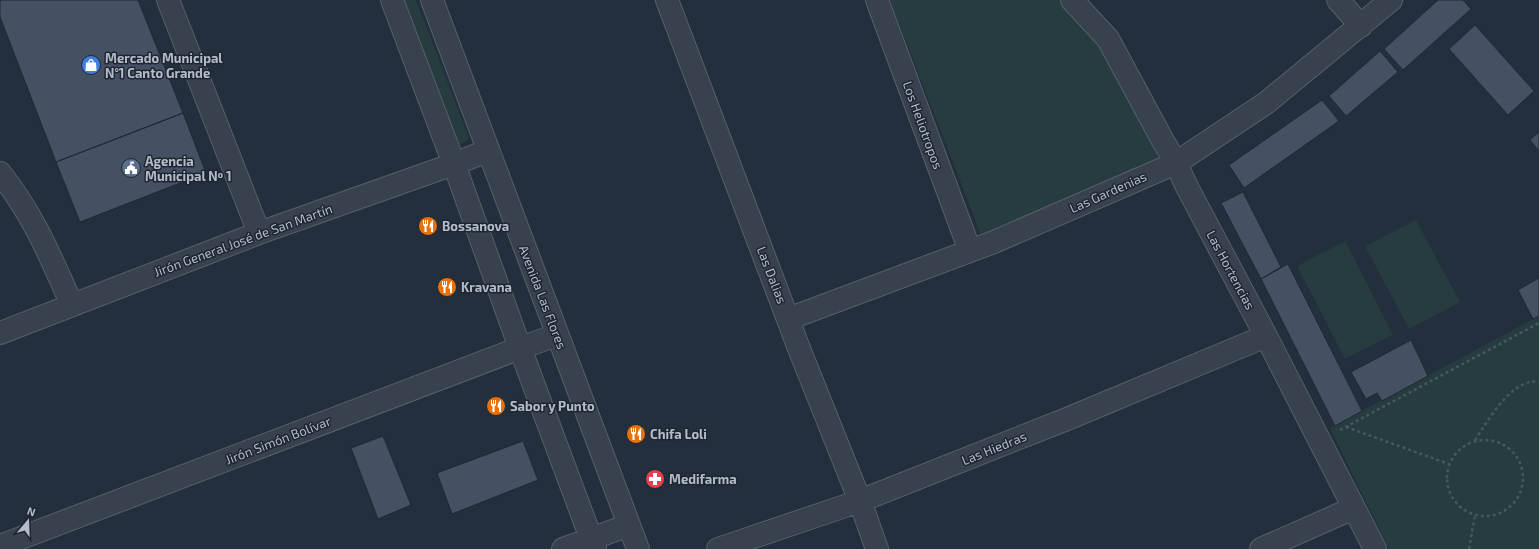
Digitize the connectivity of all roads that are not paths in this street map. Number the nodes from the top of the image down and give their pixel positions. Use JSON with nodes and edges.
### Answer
{"nodes":[{"id":1,"x":168,"y":0,"type":"edge"},
{"id":2,"x":392,"y":0,"type":"edge"},
{"id":3,"x":432,"y":0,"type":"edge"},
{"id":4,"x":666,"y":0,"type":"edge"},
{"id":5,"x":877,"y":0,"type":"edge"},
{"id":6,"x":1072,"y":0,"type":"edge"},
{"id":7,"x":1338,"y":0,"type":"edge"},
{"id":8,"x":1392,"y":0,"type":"edge"},
{"id":9,"x":1361,"y":26,"type":"junction"},
{"id":10,"x":487,"y":151,"type":"junction"},
{"id":11,"x":1176,"y":163,"type":"junction"},
{"id":12,"x":454,"y":164,"type":"junction"},
{"id":13,"x":0,"y":173,"type":"edge"},
{"id":14,"x":259,"y":233,"type":"junction"},
{"id":15,"x":970,"y":251,"type":"junction"},
{"id":16,"x":72,"y":305,"type":"junction"},
{"id":17,"x":788,"y":319,"type":"junction"},
{"id":18,"x":0,"y":333,"type":"edge"},
{"id":19,"x":557,"y":335,"type":"junction"},
{"id":20,"x":1266,"y":336,"type":"junction"},
{"id":21,"x":520,"y":348,"type":"junction"},
{"id":22,"x":860,"y":501,"type":"junction"},
{"id":23,"x":1354,"y":508,"type":"junction"},
{"id":24,"x":629,"y":525,"type":"junction"},
{"id":25,"x":593,"y":544,"type":"edge"},
{"id":26,"x":0,"y":546,"type":"edge"},
{"id":27,"x":563,"y":549,"type":"edge"},
{"id":28,"x":638,"y":549,"type":"edge"},
{"id":29,"x":718,"y":549,"type":"edge"},
{"id":30,"x":877,"y":549,"type":"edge"},
{"id":31,"x":1261,"y":549,"type":"edge"},
{"id":32,"x":1375,"y":549,"type":"edge"}],
"edges":[{"from":1,"to":14,"type":"street"},
{"from":2,"to":12,"type":"street"},
{"from":3,"to":10,"type":"street","name":"Avenida Las Flores"},
{"from":4,"to":17,"type":"street","name":"Las Dalias"},
{"from":5,"to":15,"type":"street","name":"Los Heliotropos"},
{"from":6,"to":11,"type":"street","name":"Las Hortencias"},
{"from":7,"to":9,"type":"street"},
{"from":8,"to":9,"type":"street","name":"Las Gardenias"},
{"from":9,"to":11,"type":"street","name":"Las Gardenias"},
{"from":10,"to":12,"type":"street","name":"Jirón General José de San Martín"},
{"from":10,"to":19,"type":"street","name":"Avenida Las Flores"},
{"from":11,"to":15,"type":"street","name":"Las Gardenias"},
{"from":11,"to":20,"type":"street","name":"Las Hortencias"},
{"from":12,"to":14,"type":"street","name":"Jirón General José de San Martín"},
{"from":12,"to":21,"type":"street"},
{"from":13,"to":16,"type":"street"},
{"from":14,"to":16,"type":"street","name":"Jirón General José de San Martín"},
{"from":15,"to":17,"type":"street","name":"Las Gardenias"},
{"from":16,"to":18,"type":"street","name":"Jirón General José de San Martín"},
{"from":17,"to":22,"type":"street","name":"Las Dalias"},
{"from":19,"to":21,"type":"street","name":"Jirón Simón Bolívar"},
{"from":19,"to":24,"type":"street","name":"Avenida Las Flores"},
{"from":20,"to":22,"type":"street","name":"Las Hiedras"},
{"from":20,"to":23,"type":"street","name":"Las Hortencias"},
{"from":21,"to":25,"type":"street"},
{"from":21,"to":26,"type":"street","name":"Jirón Simón Bolívar"},
{"from":22,"to":29,"type":"street","name":"Las Hiedras"},
{"from":22,"to":30,"type":"street","name":"Las Dalias"},
{"from":23,"to":31,"type":"street"},
{"from":23,"to":32,"type":"street","name":"Las Hortencias"},
{"from":24,"to":25,"type":"street"},
{"from":24,"to":28,"type":"street","name":"Avenida Las Flores"},
{"from":25,"to":27,"type":"street"}]}
